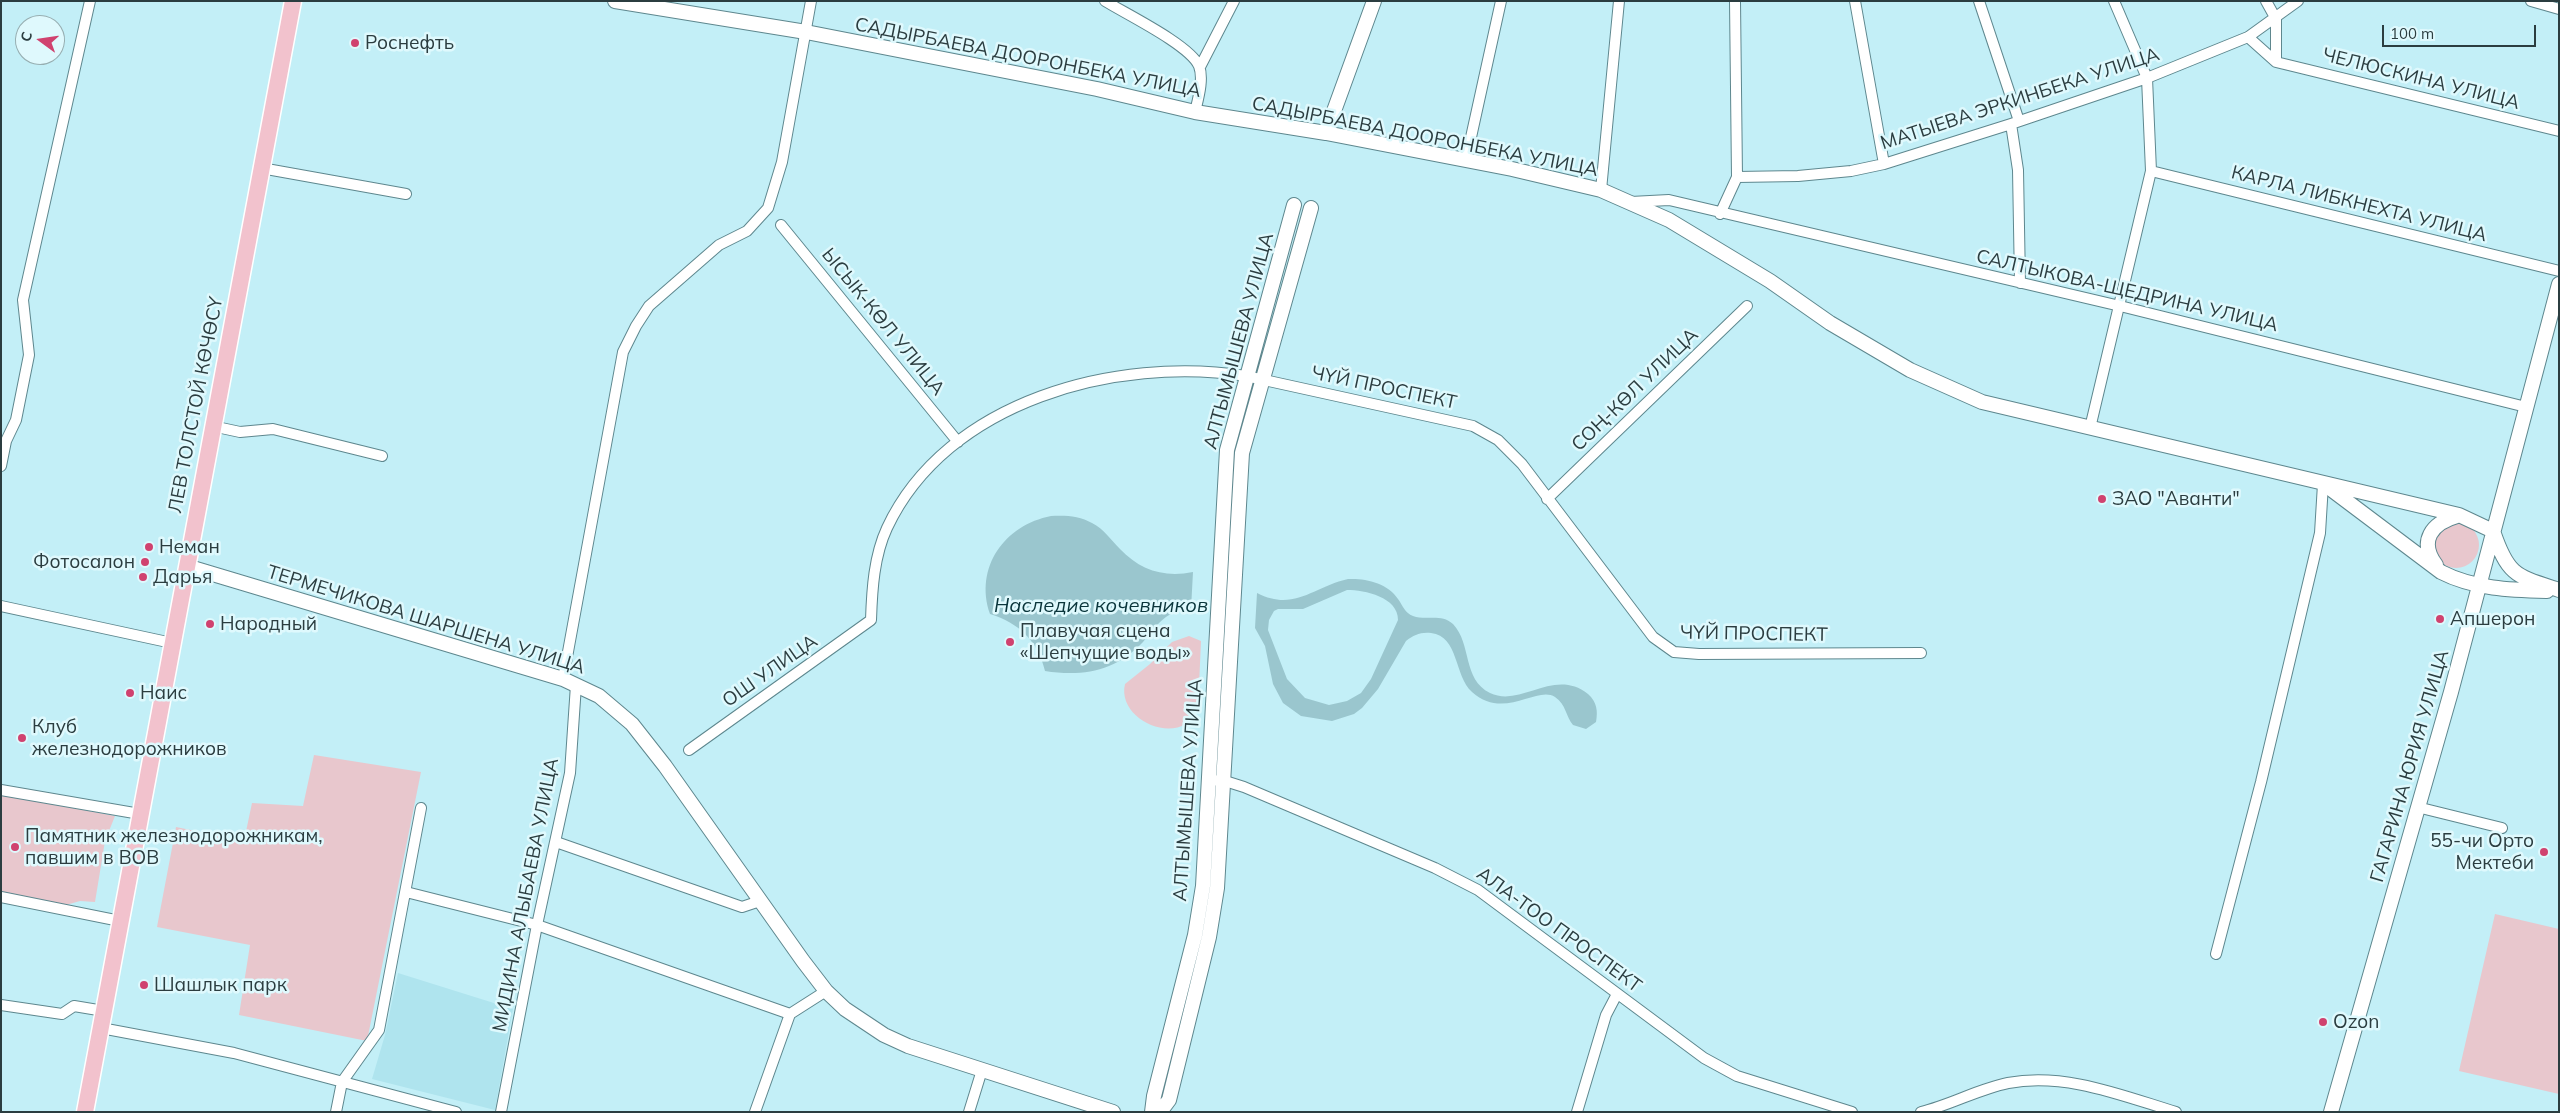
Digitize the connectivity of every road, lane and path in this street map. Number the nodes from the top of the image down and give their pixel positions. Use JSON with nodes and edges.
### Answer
{"nodes":[{"id":1,"x":90,"y":1,"type":"edge"},
{"id":2,"x":293,"y":1,"type":"edge"},
{"id":3,"x":615,"y":1,"type":"edge"},
{"id":4,"x":812,"y":1,"type":"edge"},
{"id":5,"x":1104,"y":1,"type":"edge"},
{"id":6,"x":1234,"y":1,"type":"edge"},
{"id":7,"x":1374,"y":1,"type":"edge"},
{"id":8,"x":1501,"y":1,"type":"edge"},
{"id":9,"x":1619,"y":1,"type":"edge"},
{"id":10,"x":1735,"y":1,"type":"edge"},
{"id":11,"x":1855,"y":1,"type":"edge"},
{"id":12,"x":1978,"y":1,"type":"edge"},
{"id":13,"x":2114,"y":1,"type":"edge"},
{"id":14,"x":2266,"y":1,"type":"edge"},
{"id":15,"x":2298,"y":1,"type":"edge"},
{"id":16,"x":2531,"y":1,"type":"edge"},
{"id":17,"x":2559,"y":9,"type":"edge"},
{"id":18,"x":2276,"y":19,"type":"junction"},
{"id":19,"x":806,"y":32,"type":"junction"},
{"id":20,"x":2248,"y":36,"type":"junction"},
{"id":21,"x":2276,"y":62,"type":"junction"},
{"id":22,"x":1200,"y":67,"type":"junction"},
{"id":23,"x":2147,"y":78,"type":"junction"},
{"id":24,"x":1194,"y":112,"type":"junction"},
{"id":25,"x":2015,"y":122,"type":"junction"},
{"id":26,"x":2559,"y":131,"type":"edge"},
{"id":27,"x":1326,"y":133,"type":"junction"},
{"id":28,"x":1466,"y":160,"type":"junction"},
{"id":29,"x":1884,"y":164,"type":"junction"},
{"id":30,"x":261,"y":168,"type":"junction"},
{"id":31,"x":2151,"y":170,"type":"junction"},
{"id":32,"x":1737,"y":177,"type":"junction"},
{"id":33,"x":1601,"y":190,"type":"junction"},
{"id":34,"x":406,"y":194,"type":"dead end"},
{"id":35,"x":1630,"y":202,"type":"junction"},
{"id":36,"x":1294,"y":205,"type":"dead end"},
{"id":37,"x":1311,"y":208,"type":"dead end"},
{"id":38,"x":1720,"y":214,"type":"junction"},
{"id":39,"x":781,"y":225,"type":"dead end"},
{"id":40,"x":2559,"y":271,"type":"edge"},
{"id":41,"x":2020,"y":282,"type":"junction"},
{"id":42,"x":2559,"y":284,"type":"edge"},
{"id":43,"x":1746,"y":306,"type":"dead end"},
{"id":44,"x":2120,"y":306,"type":"junction"},
{"id":45,"x":2554,"y":321,"type":"edge"},
{"id":46,"x":1246,"y":376,"type":"junction"},
{"id":47,"x":1262,"y":380,"type":"junction"},
{"id":48,"x":2526,"y":407,"type":"junction"},
{"id":49,"x":212,"y":426,"type":"junction"},
{"id":50,"x":2090,"y":428,"type":"junction"},
{"id":51,"x":958,"y":442,"type":"junction"},
{"id":52,"x":382,"y":456,"type":"dead end"},
{"id":53,"x":1,"y":466,"type":"edge"},
{"id":54,"x":2323,"y":484,"type":"junction"},
{"id":55,"x":1547,"y":499,"type":"junction"},
{"id":56,"x":2459,"y":515,"type":"junction"},
{"id":57,"x":2493,"y":531,"type":"junction"},
{"id":58,"x":186,"y":566,"type":"junction"},
{"id":59,"x":2441,"y":572,"type":"junction"},
{"id":60,"x":2480,"y":583,"type":"junction"},
{"id":61,"x":2559,"y":591,"type":"edge"},
{"id":62,"x":1,"y":606,"type":"edge"},
{"id":63,"x":871,"y":620,"type":"joint"},
{"id":64,"x":172,"y":643,"type":"junction"},
{"id":65,"x":1921,"y":652,"type":"dead end"},
{"id":66,"x":570,"y":682,"type":"junction"},
{"id":67,"x":689,"y":750,"type":"dead end"},
{"id":68,"x":1209,"y":780,"type":"junction"},
{"id":69,"x":1225,"y":781,"type":"junction"},
{"id":70,"x":1,"y":790,"type":"edge"},
{"id":71,"x":2417,"y":807,"type":"junction"},
{"id":72,"x":420,"y":808,"type":"dead end"},
{"id":73,"x":140,"y":814,"type":"junction"},
{"id":74,"x":2502,"y":828,"type":"dead end"},
{"id":75,"x":556,"y":842,"type":"junction"},
{"id":76,"x":406,"y":892,"type":"junction"},
{"id":77,"x":1,"y":898,"type":"edge"},
{"id":78,"x":760,"y":901,"type":"junction"},
{"id":79,"x":120,"y":921,"type":"junction"},
{"id":80,"x":537,"y":924,"type":"junction"},
{"id":81,"x":2216,"y":954,"type":"dead end"},
{"id":82,"x":826,"y":991,"type":"junction"},
{"id":83,"x":1617,"y":994,"type":"junction"},
{"id":84,"x":1,"y":1005,"type":"edge"},
{"id":85,"x":104,"y":1011,"type":"junction"},
{"id":86,"x":790,"y":1014,"type":"junction"},
{"id":87,"x":101,"y":1028,"type":"junction"},
{"id":88,"x":982,"y":1070,"type":"junction"},
{"id":89,"x":342,"y":1082,"type":"junction"},
{"id":90,"x":85,"y":1112,"type":"edge"},
{"id":91,"x":336,"y":1112,"type":"edge"},
{"id":92,"x":456,"y":1112,"type":"edge"},
{"id":93,"x":502,"y":1112,"type":"edge"},
{"id":94,"x":755,"y":1112,"type":"edge"},
{"id":95,"x":969,"y":1112,"type":"edge"},
{"id":96,"x":1113,"y":1112,"type":"edge"},
{"id":97,"x":1152,"y":1112,"type":"edge"},
{"id":98,"x":1160,"y":1112,"type":"edge"},
{"id":99,"x":1577,"y":1112,"type":"edge"},
{"id":100,"x":1852,"y":1112,"type":"edge"},
{"id":101,"x":1921,"y":1112,"type":"edge"},
{"id":102,"x":2176,"y":1112,"type":"edge"},
{"id":103,"x":2330,"y":1112,"type":"edge"}],
"edges":[{"from":1,"to":53,"type":"street"},
{"from":2,"to":30,"type":"main road","name":"ЛЕВ ТОЛСТОЙ КӨЧӨСҮ"},
{"from":3,"to":19,"type":"main road","name":"САДЫРБАЕВА ДООРОНБЕКА УЛИЦА"},
{"from":4,"to":19,"type":"street","name":"МИДИНА АЛЫБАЕВА УЛИЦА"},
{"from":5,"to":22,"type":"street"},
{"from":6,"to":22,"type":"street"},
{"from":7,"to":27,"type":"main road"},
{"from":8,"to":28,"type":"street"},
{"from":9,"to":33,"type":"street"},
{"from":10,"to":32,"type":"street"},
{"from":11,"to":29,"type":"street"},
{"from":12,"to":25,"type":"street"},
{"from":13,"to":23,"type":"street"},
{"from":14,"to":18,"type":"street"},
{"from":15,"to":18,"type":"street","name":"МАТЫЕВА ЭРКИНБЕКА УЛИЦА"},
{"from":16,"to":17,"type":"street"},
{"from":18,"to":20,"type":"street","name":"МАТЫЕВА ЭРКИНБЕКА УЛИЦА"},
{"from":18,"to":21,"type":"street"},
{"from":19,"to":24,"type":"main road","name":"САДЫРБАЕВА ДООРОНБЕКА УЛИЦА"},
{"from":19,"to":66,"type":"street","name":"МИДИНА АЛЫБАЕВА УЛИЦА"},
{"from":20,"to":21,"type":"street","name":"ЧЕЛЮСКИНА УЛИЦА"},
{"from":20,"to":23,"type":"street","name":"МАТЫЕВА ЭРКИНБЕКА УЛИЦА"},
{"from":21,"to":26,"type":"street","name":"ЧЕЛЮСКИНА УЛИЦА"},
{"from":22,"to":24,"type":"street"},
{"from":23,"to":25,"type":"street","name":"МАТЫЕВА ЭРКИНБЕКА УЛИЦА"},
{"from":23,"to":31,"type":"street"},
{"from":24,"to":27,"type":"main road","name":"САДЫРБАЕВА ДООРОНБЕКА УЛИЦА"},
{"from":25,"to":29,"type":"street","name":"МАТЫЕВА ЭРКИНБЕКА УЛИЦА"},
{"from":25,"to":41,"type":"street"},
{"from":27,"to":28,"type":"main road","name":"САДЫРБАЕВА ДООРОНБЕКА УЛИЦА"},
{"from":28,"to":33,"type":"main road","name":"САДЫРБАЕВА ДООРОНБЕКА УЛИЦА"},
{"from":29,"to":32,"type":"street","name":"МАТЫЕВА ЭРКИНБЕКА УЛИЦА"},
{"from":30,"to":34,"type":"street"},
{"from":30,"to":49,"type":"main road","name":"ЛЕВ ТОЛСТОЙ КӨЧӨСҮ"},
{"from":31,"to":40,"type":"street","name":"КАРЛА ЛИБКНЕХТА УЛИЦА"},
{"from":31,"to":44,"type":"street"},
{"from":32,"to":38,"type":"street"},
{"from":33,"to":35,"type":"main road","name":"САДЫРБАЕВА ДООРОНБЕКА УЛИЦА"},
{"from":35,"to":38,"type":"street","name":"САЛТЫКОВА-ЩЕДРИНА УЛИЦА"},
{"from":35,"to":50,"type":"main road","name":"САДЫРБАЕВА ДООРОНБЕКА УЛИЦА"},
{"from":36,"to":46,"type":"main road","name":"АЛТЫМЫШЕВА УЛИЦА"},
{"from":37,"to":47,"type":"main road","name":"АЛТЫМЫШЕВА УЛИЦА"},
{"from":38,"to":41,"type":"street","name":"САЛТЫКОВА-ЩЕДРИНА УЛИЦА"},
{"from":39,"to":51,"type":"street","name":"ЫСЫК-КӨЛ УЛИЦА"},
{"from":41,"to":44,"type":"street","name":"САЛТЫКОВА-ЩЕДРИНА УЛИЦА"},
{"from":42,"to":45,"type":"main road","name":"ГАГАРИНА ЮРИЯ УЛИЦА"},
{"from":43,"to":55,"type":"street","name":"СОҢ-КӨЛ УЛИЦА"},
{"from":44,"to":48,"type":"street","name":"САЛТЫКОВА-ЩЕДРИНА УЛИЦА"},
{"from":44,"to":50,"type":"street"},
{"from":45,"to":48,"type":"main road","name":"ГАГАРИНА ЮРИЯ УЛИЦА"},
{"from":46,"to":47,"type":"street","name":"ЧҮЙ ПРОСПЕКТ"},
{"from":46,"to":51,"type":"street","name":"ЧҮЙ ПРОСПЕКТ"},
{"from":46,"to":68,"type":"main road","name":"АЛТЫМЫШЕВА УЛИЦА"},
{"from":47,"to":55,"type":"street","name":"ЧҮЙ ПРОСПЕКТ"},
{"from":47,"to":69,"type":"main road","name":"АЛТЫМЫШЕВА УЛИЦА"},
{"from":48,"to":57,"type":"main road","name":"ГАГАРИНА ЮРИЯ УЛИЦА"},
{"from":49,"to":52,"type":"street"},
{"from":49,"to":58,"type":"main road","name":"ЛЕВ ТОЛСТОЙ КӨЧӨСҮ"},
{"from":50,"to":54,"type":"main road","name":"САДЫРБАЕВА ДООРОНБЕКА УЛИЦА"},
{"from":51,"to":63,"type":"street","name":"ЧҮЙ ПРОСПЕКТ"},
{"from":54,"to":56,"type":"main road","name":"САДЫРБАЕВА ДООРОНБЕКА УЛИЦА"},
{"from":54,"to":59,"type":"main road","name":"САДЫРБАЕВА ДООРОНБЕКА УЛИЦА"},
{"from":54,"to":81,"type":"street"},
{"from":55,"to":65,"type":"street","name":"ЧҮЙ ПРОСПЕКТ"},
{"from":56,"to":57,"type":"main road","name":"САДЫРБАЕВА ДООРОНБЕКА УЛИЦА"},
{"from":56,"to":59,"type":"main road"},
{"from":57,"to":60,"type":"main road","name":"ГАГАРИНА ЮРИЯ УЛИЦА"},
{"from":57,"to":61,"type":"main road","name":"САДЫРБАЕВА ДООРОНБЕКА УЛИЦА"},
{"from":58,"to":64,"type":"main road","name":"ЛЕВ ТОЛСТОЙ КӨЧӨСҮ"},
{"from":58,"to":66,"type":"main road","name":"ТЕРМЕЧИКОВА ШАРШЕНА УЛИЦА"},
{"from":59,"to":60,"type":"main road","name":"САДЫРБАЕВА ДООРОНБЕКА УЛИЦА"},
{"from":60,"to":61,"type":"main road","name":"САДЫРБАЕВА ДООРОНБЕКА УЛИЦА"},
{"from":60,"to":71,"type":"main road","name":"ГАГАРИНА ЮРИЯ УЛИЦА"},
{"from":62,"to":64,"type":"street"},
{"from":63,"to":67,"type":"street","name":"ОШ УЛИЦА"},
{"from":64,"to":73,"type":"main road","name":"ЛЕВ ТОЛСТОЙ КӨЧӨСҮ"},
{"from":66,"to":75,"type":"street","name":"МИДИНА АЛЫБАЕВА УЛИЦА"},
{"from":66,"to":78,"type":"main road","name":"ТЕРМЕЧИКОВА ШАРШЕНА УЛИЦА"},
{"from":68,"to":69,"type":"street","name":"АЛА-ТОО ПРОСПЕКТ"},
{"from":68,"to":97,"type":"main road","name":"АЛТЫМЫШЕВА УЛИЦА"},
{"from":69,"to":83,"type":"street","name":"АЛА-ТОО ПРОСПЕКТ"},
{"from":69,"to":98,"type":"main road","name":"АЛТЫМЫШЕВА УЛИЦА"},
{"from":70,"to":73,"type":"street"},
{"from":71,"to":74,"type":"street"},
{"from":71,"to":103,"type":"main road","name":"ГАГАРИНА ЮРИЯ УЛИЦА"},
{"from":72,"to":76,"type":"street"},
{"from":73,"to":79,"type":"main road","name":"ЛЕВ ТОЛСТОЙ КӨЧӨСҮ"},
{"from":75,"to":78,"type":"street"},
{"from":75,"to":80,"type":"street","name":"МИДИНА АЛЫБАЕВА УЛИЦА"},
{"from":76,"to":80,"type":"street"},
{"from":76,"to":89,"type":"street"},
{"from":77,"to":79,"type":"street"},
{"from":78,"to":82,"type":"main road","name":"ТЕРМЕЧИКОВА ШАРШЕНА УЛИЦА"},
{"from":79,"to":85,"type":"main road","name":"ЛЕВ ТОЛСТОЙ КӨЧӨСҮ"},
{"from":80,"to":86,"type":"street"},
{"from":80,"to":93,"type":"street","name":"МИДИНА АЛЫБАЕВА УЛИЦА"},
{"from":82,"to":86,"type":"street"},
{"from":82,"to":88,"type":"main road","name":"ТЕРМЕЧИКОВА ШАРШЕНА УЛИЦА"},
{"from":83,"to":99,"type":"street"},
{"from":83,"to":100,"type":"street","name":"АЛА-ТОО ПРОСПЕКТ"},
{"from":84,"to":85,"type":"street"},
{"from":85,"to":87,"type":"main road","name":"ЛЕВ ТОЛСТОЙ КӨЧӨСҮ"},
{"from":86,"to":94,"type":"street"},
{"from":87,"to":89,"type":"street"},
{"from":87,"to":90,"type":"main road","name":"ЛЕВ ТОЛСТОЙ КӨЧӨСҮ"},
{"from":88,"to":95,"type":"street"},
{"from":88,"to":96,"type":"main road","name":"ТЕРМЕЧИКОВА ШАРШЕНА УЛИЦА"},
{"from":89,"to":91,"type":"street"},
{"from":89,"to":92,"type":"street"},
{"from":101,"to":102,"type":"street"}]}
